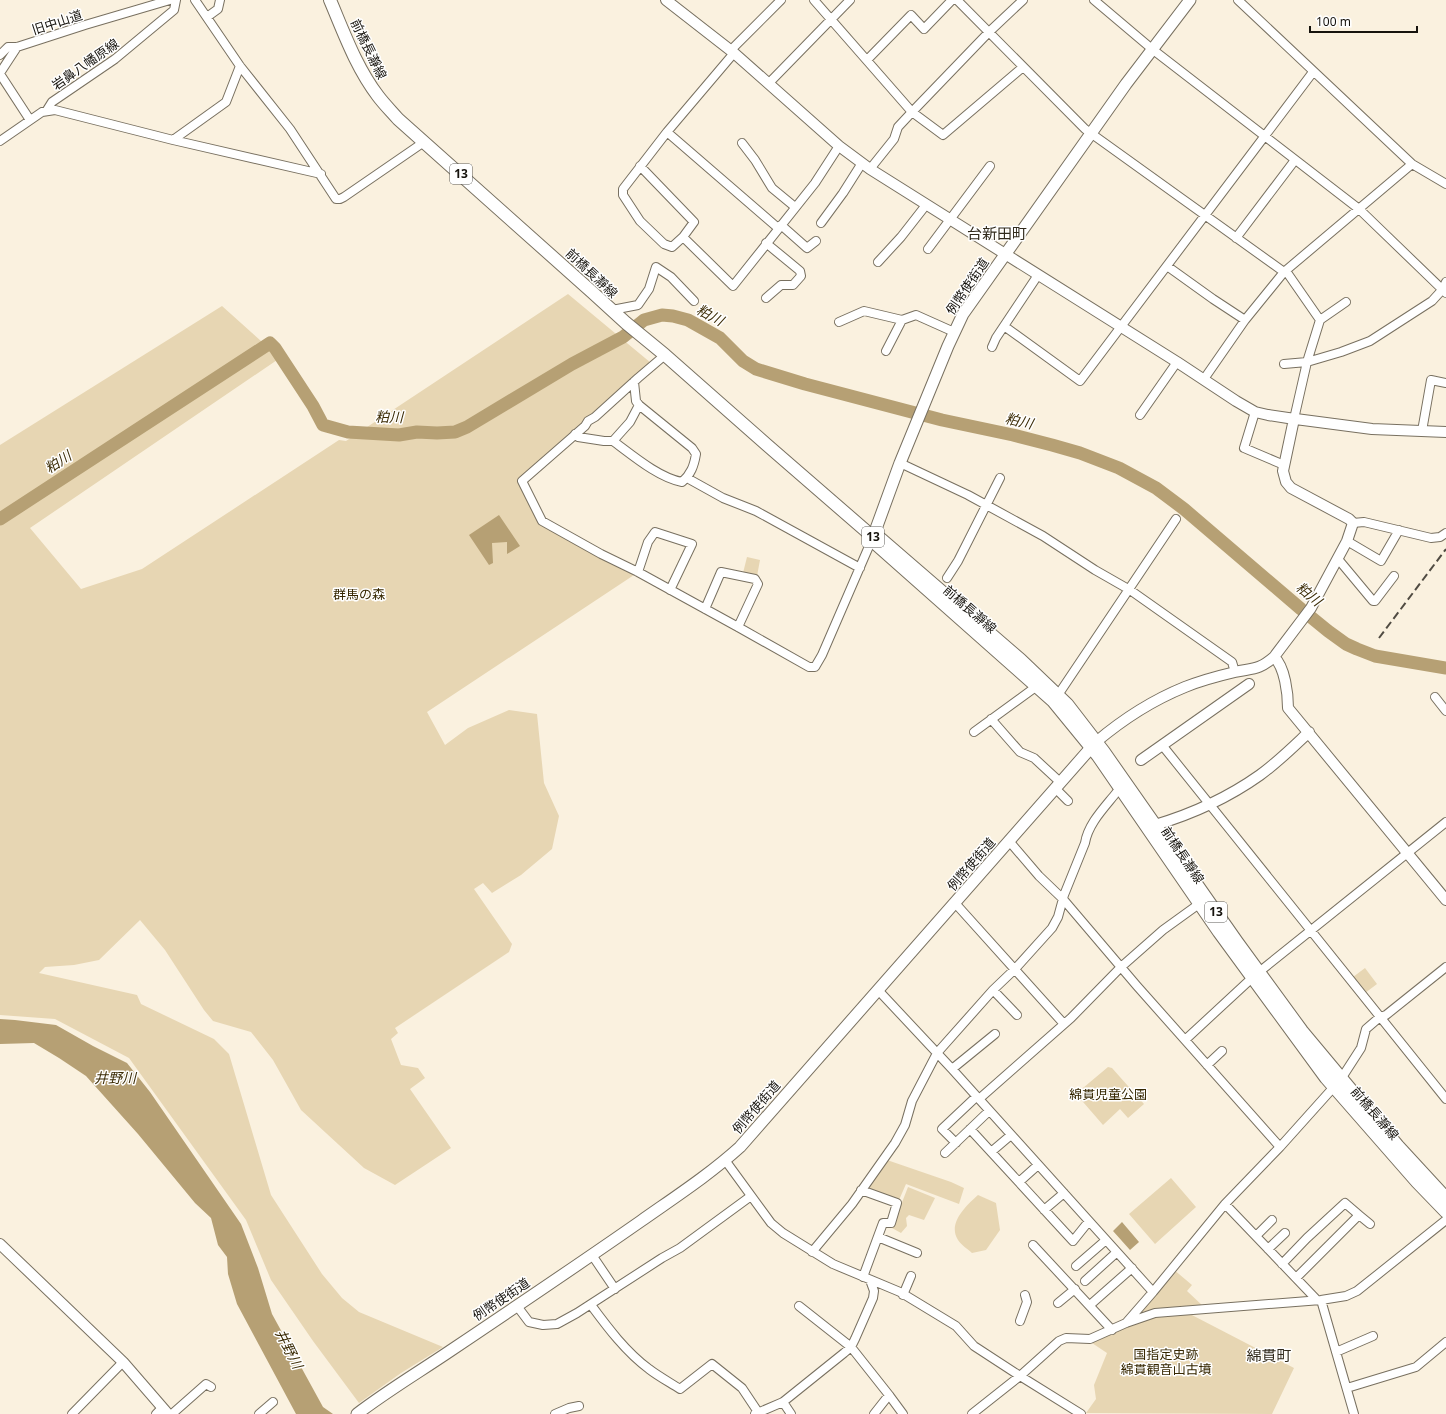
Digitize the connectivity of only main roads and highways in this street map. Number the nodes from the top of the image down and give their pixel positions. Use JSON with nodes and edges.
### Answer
{"nodes":[{"id":1,"x":330,"y":0,"type":"edge"},
{"id":2,"x":1190,"y":0,"type":"edge"},
{"id":3,"x":873,"y":536,"type":"junction"},
{"id":4,"x":1093,"y":744,"type":"junction"},
{"id":5,"x":1256,"y":975,"type":"junction"},
{"id":6,"x":1338,"y":1083,"type":"junction"},
{"id":7,"x":1446,"y":1198,"type":"edge"},
{"id":8,"x":1446,"y":1212,"type":"edge"},
{"id":9,"x":361,"y":1411,"type":"edge"}],
"edges":[{"from":1,"to":3,"type":"main road","name":"前橋長瀞線","number":"13"},
{"from":2,"to":3,"type":"main road","name":"例幣使街道"},
{"from":3,"to":4,"type":"main road","name":"前橋長瀞線","number":"13"},
{"from":3,"to":4,"type":"main road","name":"前橋長瀞線","number":"13"},
{"from":4,"to":5,"type":"main road","name":"前橋長瀞線","number":"13"},
{"from":4,"to":5,"type":"main road","name":"前橋長瀞線","number":"13"},
{"from":4,"to":9,"type":"main road","name":"例幣使街道"},
{"from":5,"to":6,"type":"main road","name":"前橋長瀞線","number":"13"},
{"from":6,"to":7,"type":"main road","name":"前橋長瀞線","number":"13"},
{"from":6,"to":8,"type":"main road","name":"前橋長瀞線","number":"13"}]}
